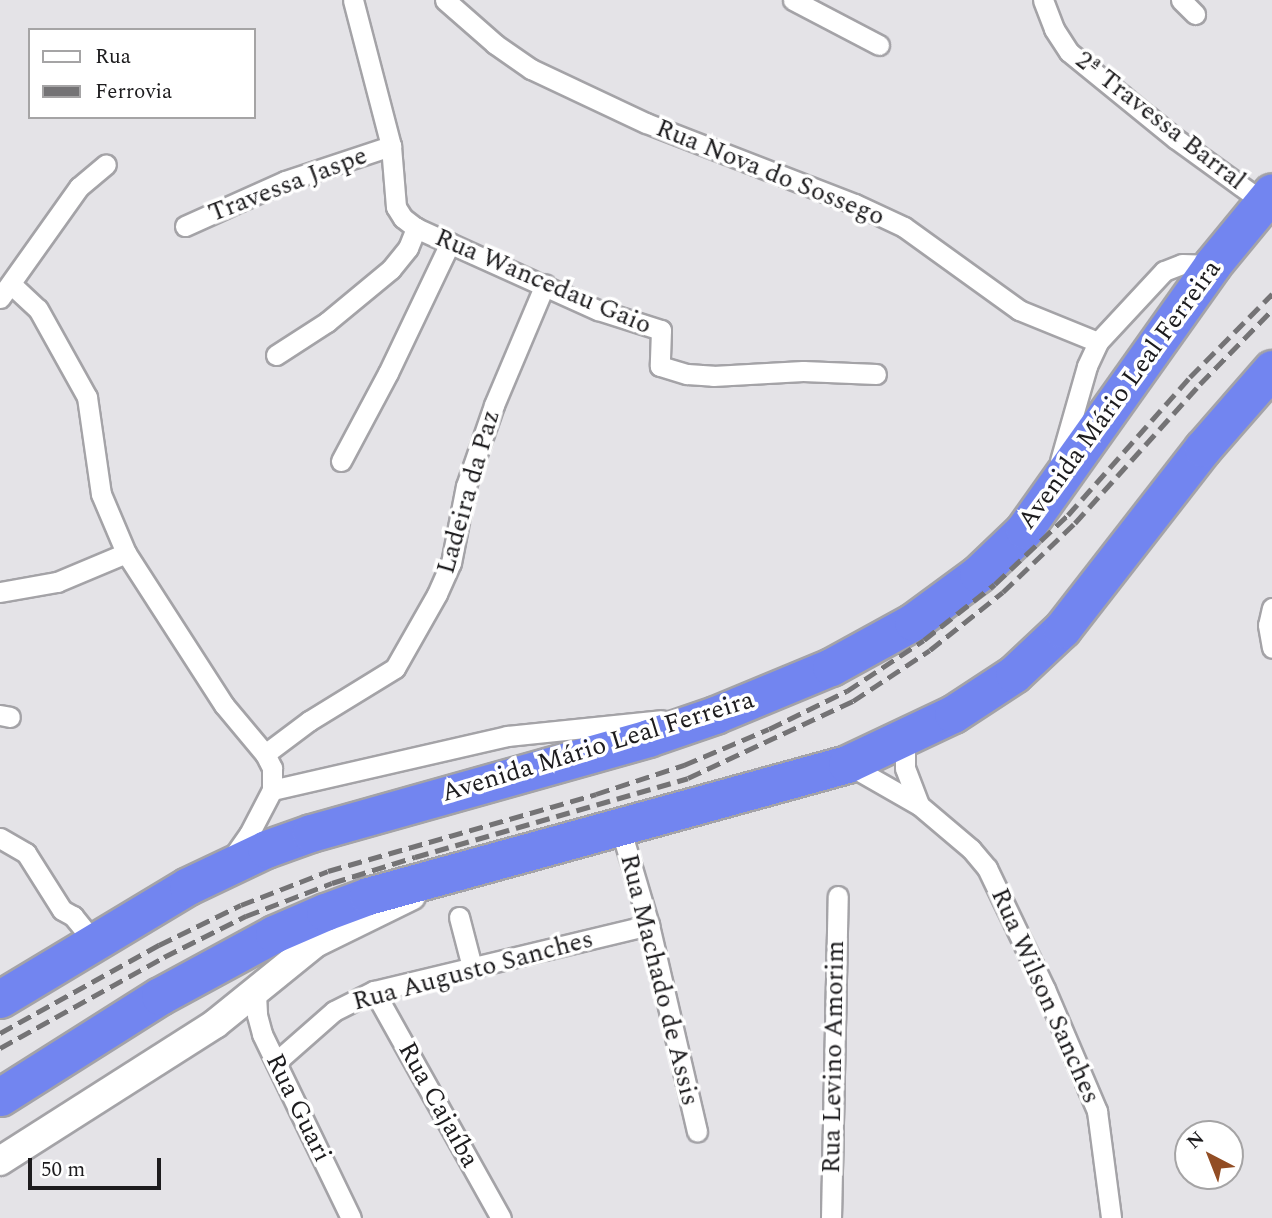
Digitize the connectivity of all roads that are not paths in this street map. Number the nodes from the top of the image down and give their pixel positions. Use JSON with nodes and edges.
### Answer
{"nodes":[{"id":1,"x":353,"y":0,"type":"edge"},
{"id":2,"x":444,"y":0,"type":"edge"},
{"id":3,"x":793,"y":0,"type":"edge"},
{"id":4,"x":1043,"y":0,"type":"edge"},
{"id":5,"x":879,"y":45,"type":"dead end"},
{"id":6,"x":391,"y":146,"type":"junction"},
{"id":7,"x":106,"y":164,"type":"dead end"},
{"id":8,"x":1267,"y":197,"type":"edge"},
{"id":9,"x":185,"y":226,"type":"dead end"},
{"id":10,"x":416,"y":229,"type":"junction"},
{"id":11,"x":450,"y":243,"type":"junction"},
{"id":12,"x":1212,"y":265,"type":"junction"},
{"id":13,"x":545,"y":284,"type":"junction"},
{"id":14,"x":6,"y":292,"type":"edge"},
{"id":15,"x":1098,"y":342,"type":"junction"},
{"id":16,"x":276,"y":355,"type":"dead end"},
{"id":17,"x":1272,"y":369,"type":"edge"},
{"id":18,"x":876,"y":374,"type":"dead end"},
{"id":19,"x":341,"y":461,"type":"dead end"},
{"id":20,"x":1047,"y":503,"type":"junction"},
{"id":21,"x":127,"y":553,"type":"junction"},
{"id":22,"x":0,"y":592,"type":"edge"},
{"id":23,"x":1272,"y":608,"type":"edge"},
{"id":24,"x":1272,"y":647,"type":"edge"},
{"id":25,"x":715,"y":715,"type":"junction"},
{"id":26,"x":905,"y":739,"type":"junction"},
{"id":27,"x":265,"y":754,"type":"junction"},
{"id":28,"x":847,"y":764,"type":"junction"},
{"id":29,"x":272,"y":790,"type":"junction"},
{"id":30,"x":919,"y":805,"type":"junction"},
{"id":31,"x":620,"y":827,"type":"junction"},
{"id":32,"x":0,"y":838,"type":"edge"},
{"id":33,"x":226,"y":867,"type":"junction"},
{"id":34,"x":449,"y":876,"type":"junction"},
{"id":35,"x":838,"y":896,"type":"dead end"},
{"id":36,"x":459,"y":917,"type":"dead end"},
{"id":37,"x":649,"y":925,"type":"junction"},
{"id":38,"x":94,"y":942,"type":"junction"},
{"id":39,"x":472,"y":967,"type":"junction"},
{"id":40,"x":374,"y":991,"type":"junction"},
{"id":41,"x":256,"y":994,"type":"junction"},
{"id":42,"x":0,"y":999,"type":"edge"},
{"id":43,"x":276,"y":1062,"type":"junction"},
{"id":44,"x":0,"y":1097,"type":"edge"},
{"id":45,"x":697,"y":1132,"type":"dead end"},
{"id":46,"x":0,"y":1161,"type":"edge"},
{"id":47,"x":351,"y":1218,"type":"edge"},
{"id":48,"x":501,"y":1218,"type":"edge"},
{"id":49,"x":831,"y":1218,"type":"edge"},
{"id":50,"x":1111,"y":1218,"type":"edge"}],
"edges":[{"from":1,"to":6,"type":"street","name":"Rua Wancedau Gaio"},
{"from":2,"to":15,"type":"street","name":"Rua Nova do Sossego"},
{"from":3,"to":5,"type":"street"},
{"from":4,"to":8,"type":"street","name":"2ª Travessa Barral"},
{"from":6,"to":9,"type":"street","name":"Travessa Jaspe"},
{"from":6,"to":10,"type":"street","name":"Rua Wancedau Gaio"},
{"from":7,"to":14,"type":"street"},
{"from":8,"to":12,"type":"highway","name":"Avenida Mário Leal Ferreira"},
{"from":10,"to":11,"type":"street","name":"Rua Wancedau Gaio"},
{"from":10,"to":16,"type":"street"},
{"from":11,"to":13,"type":"street","name":"Rua Wancedau Gaio"},
{"from":11,"to":19,"type":"street"},
{"from":12,"to":15,"type":"street"},
{"from":12,"to":20,"type":"highway","name":"Avenida Mário Leal Ferreira"},
{"from":13,"to":18,"type":"street","name":"Rua Wancedau Gaio"},
{"from":13,"to":27,"type":"street","name":"Ladeira da Paz"},
{"from":14,"to":21,"type":"street"},
{"from":15,"to":20,"type":"street"},
{"from":17,"to":26,"type":"highway"},
{"from":20,"to":25,"type":"highway","name":"Avenida Mário Leal Ferreira"},
{"from":21,"to":22,"type":"street"},
{"from":21,"to":27,"type":"street"},
{"from":23,"to":24,"type":"street"},
{"from":25,"to":29,"type":"street"},
{"from":25,"to":33,"type":"highway","name":"Avenida Mário Leal Ferreira"},
{"from":26,"to":28,"type":"highway"},
{"from":26,"to":30,"type":"street","name":"Rua Wilson Sanches"},
{"from":27,"to":29,"type":"street"},
{"from":28,"to":30,"type":"street","name":"Rua Wilson Sanches"},
{"from":28,"to":31,"type":"highway"},
{"from":29,"to":33,"type":"street"},
{"from":30,"to":50,"type":"street","name":"Rua Wilson Sanches"},
{"from":31,"to":34,"type":"highway"},
{"from":31,"to":37,"type":"street","name":"Rua Machado de Assis"},
{"from":32,"to":38,"type":"street"},
{"from":33,"to":38,"type":"highway","name":"Avenida Mário Leal Ferreira"},
{"from":34,"to":41,"type":"main road"},
{"from":34,"to":44,"type":"highway"},
{"from":35,"to":49,"type":"street","name":"Rua Levino Amorim"},
{"from":36,"to":39,"type":"street"},
{"from":37,"to":39,"type":"street","name":"Rua Augusto Sanches"},
{"from":37,"to":45,"type":"street","name":"Rua Machado de Assis"},
{"from":38,"to":42,"type":"highway","name":"Avenida Mário Leal Ferreira"},
{"from":39,"to":40,"type":"street","name":"Rua Augusto Sanches"},
{"from":40,"to":43,"type":"street","name":"Rua Augusto Sanches"},
{"from":40,"to":48,"type":"street","name":"Rua Cajaíba"},
{"from":41,"to":43,"type":"street","name":"Rua Guari"},
{"from":41,"to":46,"type":"main road"},
{"from":43,"to":47,"type":"street","name":"Rua Guari"}]}
